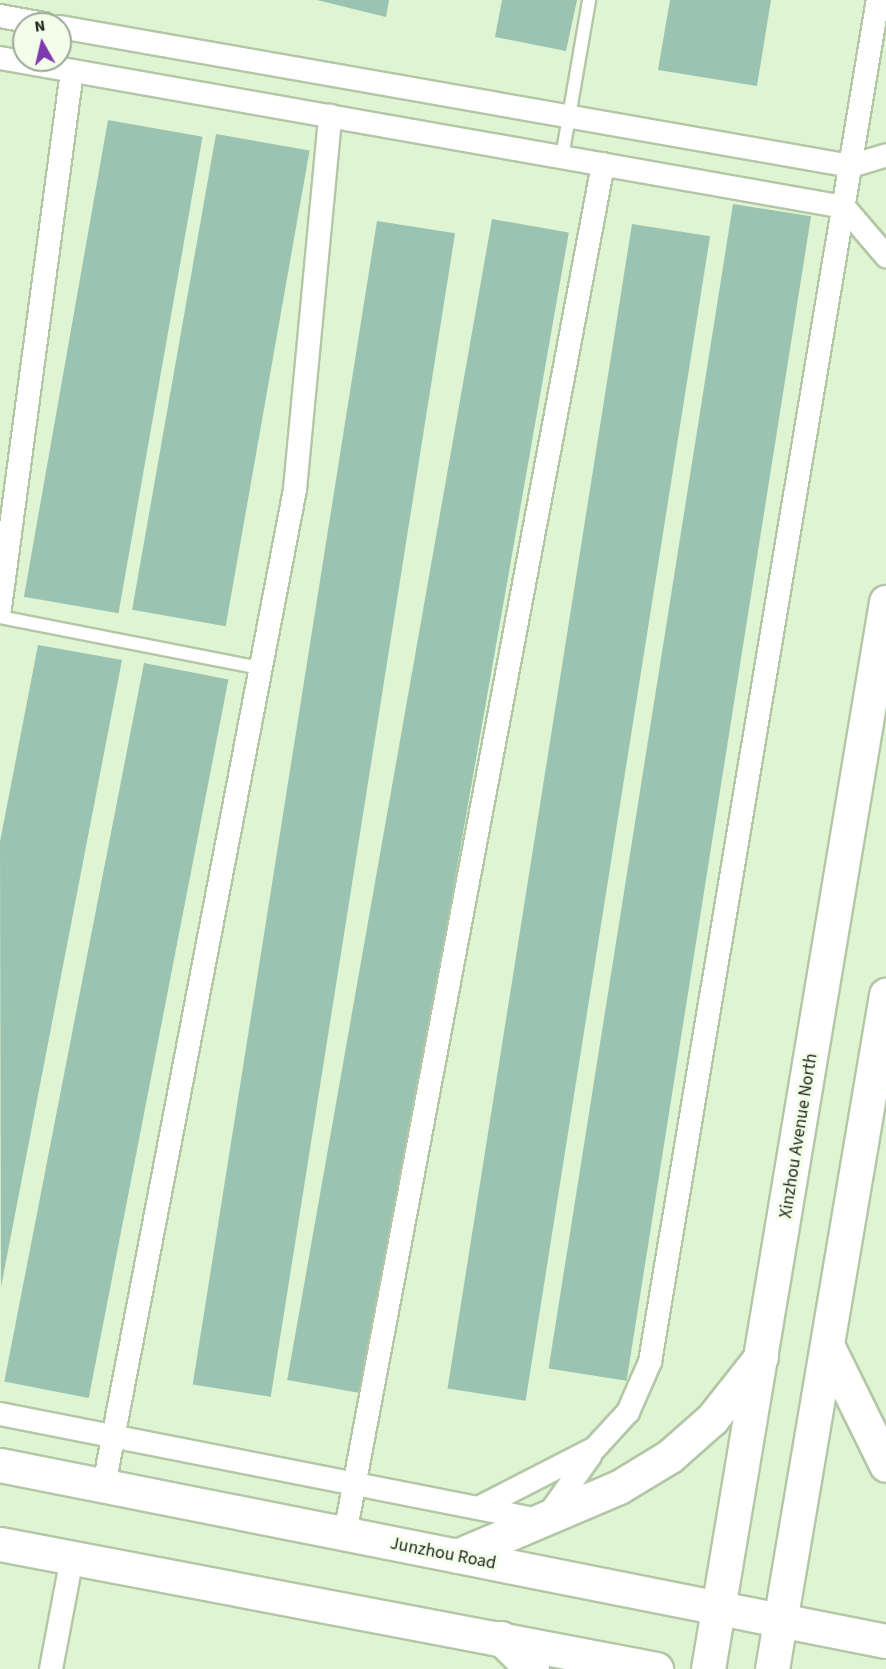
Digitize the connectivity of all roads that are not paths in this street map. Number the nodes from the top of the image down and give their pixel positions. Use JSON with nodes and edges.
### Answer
{"nodes":[{"id":1,"x":589,"y":0,"type":"edge"},
{"id":2,"x":878,"y":0,"type":"edge"},
{"id":3,"x":72,"y":29,"type":"edge"},
{"id":4,"x":72,"y":71,"type":"edge"},
{"id":5,"x":72,"y":72,"type":"edge"},
{"id":6,"x":330,"y":117,"type":"junction"},
{"id":7,"x":569,"y":117,"type":"junction"},
{"id":8,"x":886,"y":155,"type":"edge"},
{"id":9,"x":562,"y":157,"type":"junction"},
{"id":10,"x":603,"y":164,"type":"junction"},
{"id":11,"x":850,"y":166,"type":"junction"},
{"id":12,"x":844,"y":207,"type":"junction"},
{"id":13,"x":886,"y":256,"type":"edge"},
{"id":14,"x":886,"y":602,"type":"edge"},
{"id":15,"x":0,"y":608,"type":"edge"},
{"id":16,"x":0,"y":617,"type":"edge"},
{"id":17,"x":261,"y":668,"type":"junction"},
{"id":18,"x":886,"y":995,"type":"edge"},
{"id":19,"x":829,"y":1349,"type":"junction"},
{"id":20,"x":764,"y":1353,"type":"junction"},
{"id":21,"x":0,"y":1414,"type":"edge"},
{"id":22,"x":113,"y":1437,"type":"junction"},
{"id":23,"x":595,"y":1448,"type":"junction"},
{"id":24,"x":0,"y":1465,"type":"edge"},
{"id":25,"x":886,"y":1465,"type":"edge"},
{"id":26,"x":357,"y":1484,"type":"junction"},
{"id":27,"x":104,"y":1485,"type":"junction"},
{"id":28,"x":478,"y":1508,"type":"junction"},
{"id":29,"x":544,"y":1521,"type":"junction"},
{"id":30,"x":345,"y":1534,"type":"junction"},
{"id":31,"x":0,"y":1544,"type":"edge"},
{"id":32,"x":457,"y":1556,"type":"junction"},
{"id":33,"x":72,"y":1558,"type":"junction"},
{"id":34,"x":718,"y":1608,"type":"junction"},
{"id":35,"x":780,"y":1620,"type":"junction"},
{"id":36,"x":501,"y":1638,"type":"junction"},
{"id":37,"x":886,"y":1641,"type":"edge"},
{"id":38,"x":51,"y":1669,"type":"edge"},
{"id":39,"x":532,"y":1669,"type":"edge"},
{"id":40,"x":656,"y":1669,"type":"edge"},
{"id":41,"x":708,"y":1669,"type":"edge"},
{"id":42,"x":772,"y":1669,"type":"edge"}],
"edges":[{"from":1,"to":7,"type":"lane"},
{"from":2,"to":11,"type":"street"},
{"from":3,"to":7,"type":"street"},
{"from":4,"to":6,"type":"street"},
{"from":5,"to":15,"type":"street"},
{"from":6,"to":9,"type":"street"},
{"from":6,"to":17,"type":"street"},
{"from":7,"to":9,"type":"lane"},
{"from":7,"to":11,"type":"street"},
{"from":8,"to":11,"type":"street"},
{"from":9,"to":10,"type":"street"},
{"from":10,"to":12,"type":"street"},
{"from":10,"to":26,"type":"street"},
{"from":11,"to":12,"type":"street"},
{"from":12,"to":13,"type":"street"},
{"from":12,"to":23,"type":"street"},
{"from":14,"to":20,"type":"main road","name":"Xinzhou Avenue North"},
{"from":16,"to":17,"type":"lane"},
{"from":17,"to":22,"type":"street"},
{"from":18,"to":19,"type":"main road"},
{"from":19,"to":25,"type":"main road"},
{"from":19,"to":35,"type":"main road"},
{"from":20,"to":29,"type":"main road"},
{"from":20,"to":34,"type":"main road","name":"Xinzhou Avenue North"},
{"from":21,"to":22,"type":"street"},
{"from":22,"to":26,"type":"street"},
{"from":22,"to":27,"type":"street"},
{"from":23,"to":28,"type":"street"},
{"from":23,"to":29,"type":"street"},
{"from":24,"to":27,"type":"main road","name":"Junzhou Road"},
{"from":26,"to":28,"type":"street"},
{"from":26,"to":30,"type":"street"},
{"from":27,"to":30,"type":"main road","name":"Junzhou Road"},
{"from":28,"to":29,"type":"street"},
{"from":29,"to":32,"type":"main road"},
{"from":30,"to":32,"type":"main road","name":"Junzhou Road"},
{"from":31,"to":33,"type":"main road"},
{"from":32,"to":34,"type":"main road","name":"Junzhou Road"},
{"from":33,"to":36,"type":"main road"},
{"from":33,"to":38,"type":"street"},
{"from":34,"to":35,"type":"main road","name":"Junzhou Road"},
{"from":34,"to":41,"type":"main road","name":"Xinzhou Avenue North"},
{"from":35,"to":37,"type":"main road","name":"Junzhou Road"},
{"from":35,"to":42,"type":"main road"},
{"from":36,"to":39,"type":"main road"},
{"from":36,"to":40,"type":"main road"}]}
